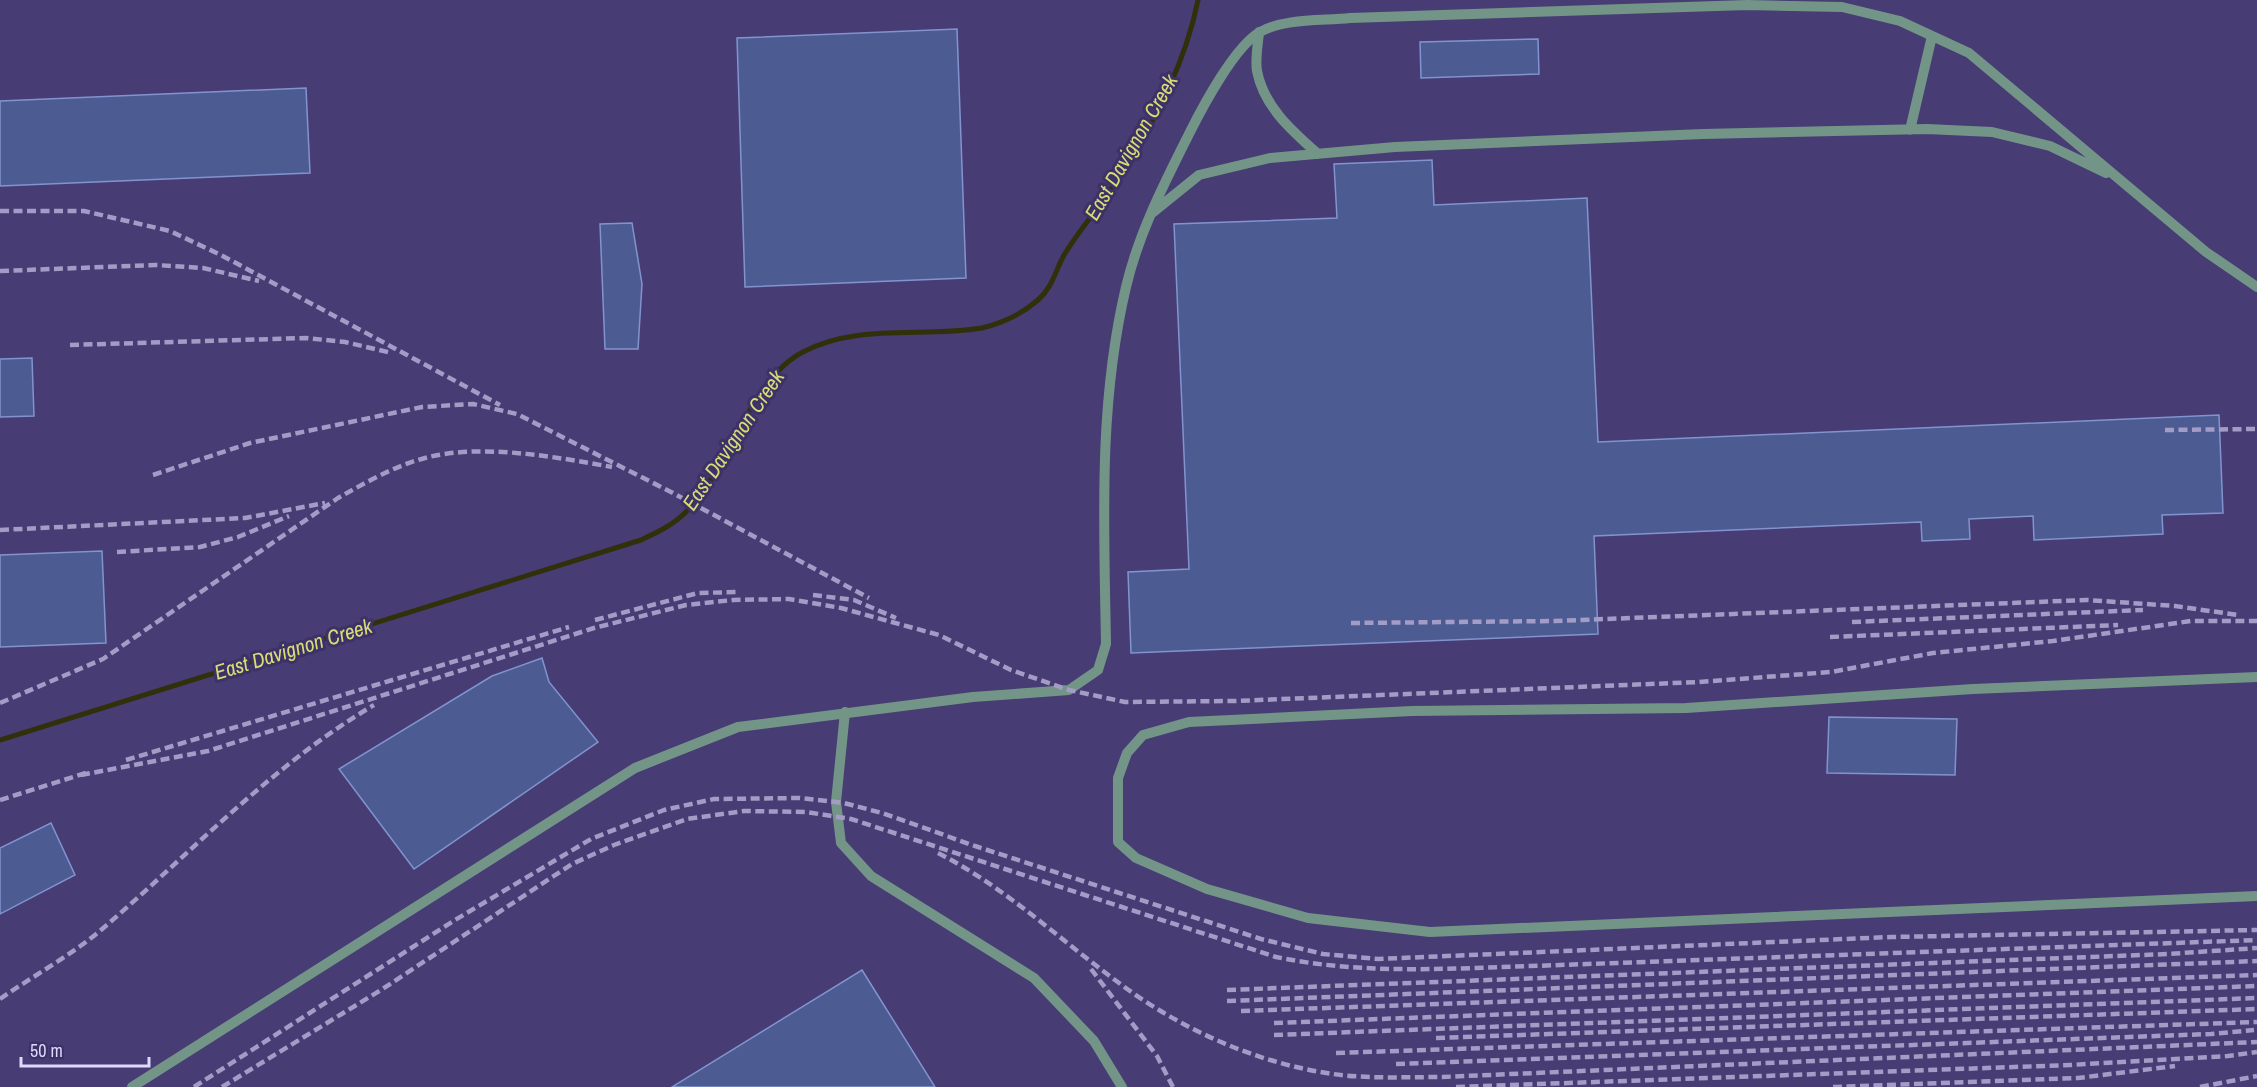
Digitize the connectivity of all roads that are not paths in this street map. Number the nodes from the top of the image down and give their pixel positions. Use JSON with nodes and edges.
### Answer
{"nodes":[{"id":1,"x":1259,"y":32,"type":"junction"},
{"id":2,"x":1932,"y":36,"type":"junction"},
{"id":3,"x":1910,"y":130,"type":"junction"},
{"id":4,"x":1318,"y":154,"type":"junction"},
{"id":5,"x":2119,"y":179,"type":"junction"},
{"id":6,"x":1149,"y":215,"type":"junction"},
{"id":7,"x":2257,"y":287,"type":"edge"},
{"id":8,"x":2257,"y":677,"type":"edge"},
{"id":9,"x":845,"y":712,"type":"junction"},
{"id":10,"x":2257,"y":896,"type":"edge"},
{"id":11,"x":132,"y":1087,"type":"edge"},
{"id":12,"x":1122,"y":1087,"type":"edge"}],
"edges":[{"from":1,"to":2,"type":"lane"},
{"from":1,"to":4,"type":"lane"},
{"from":1,"to":6,"type":"lane"},
{"from":2,"to":3,"type":"lane"},
{"from":2,"to":5,"type":"lane"},
{"from":3,"to":4,"type":"lane"},
{"from":3,"to":5,"type":"lane"},
{"from":4,"to":6,"type":"lane"},
{"from":5,"to":7,"type":"lane"},
{"from":6,"to":9,"type":"lane"},
{"from":8,"to":10,"type":"lane"},
{"from":9,"to":11,"type":"lane"},
{"from":9,"to":12,"type":"lane"}]}
